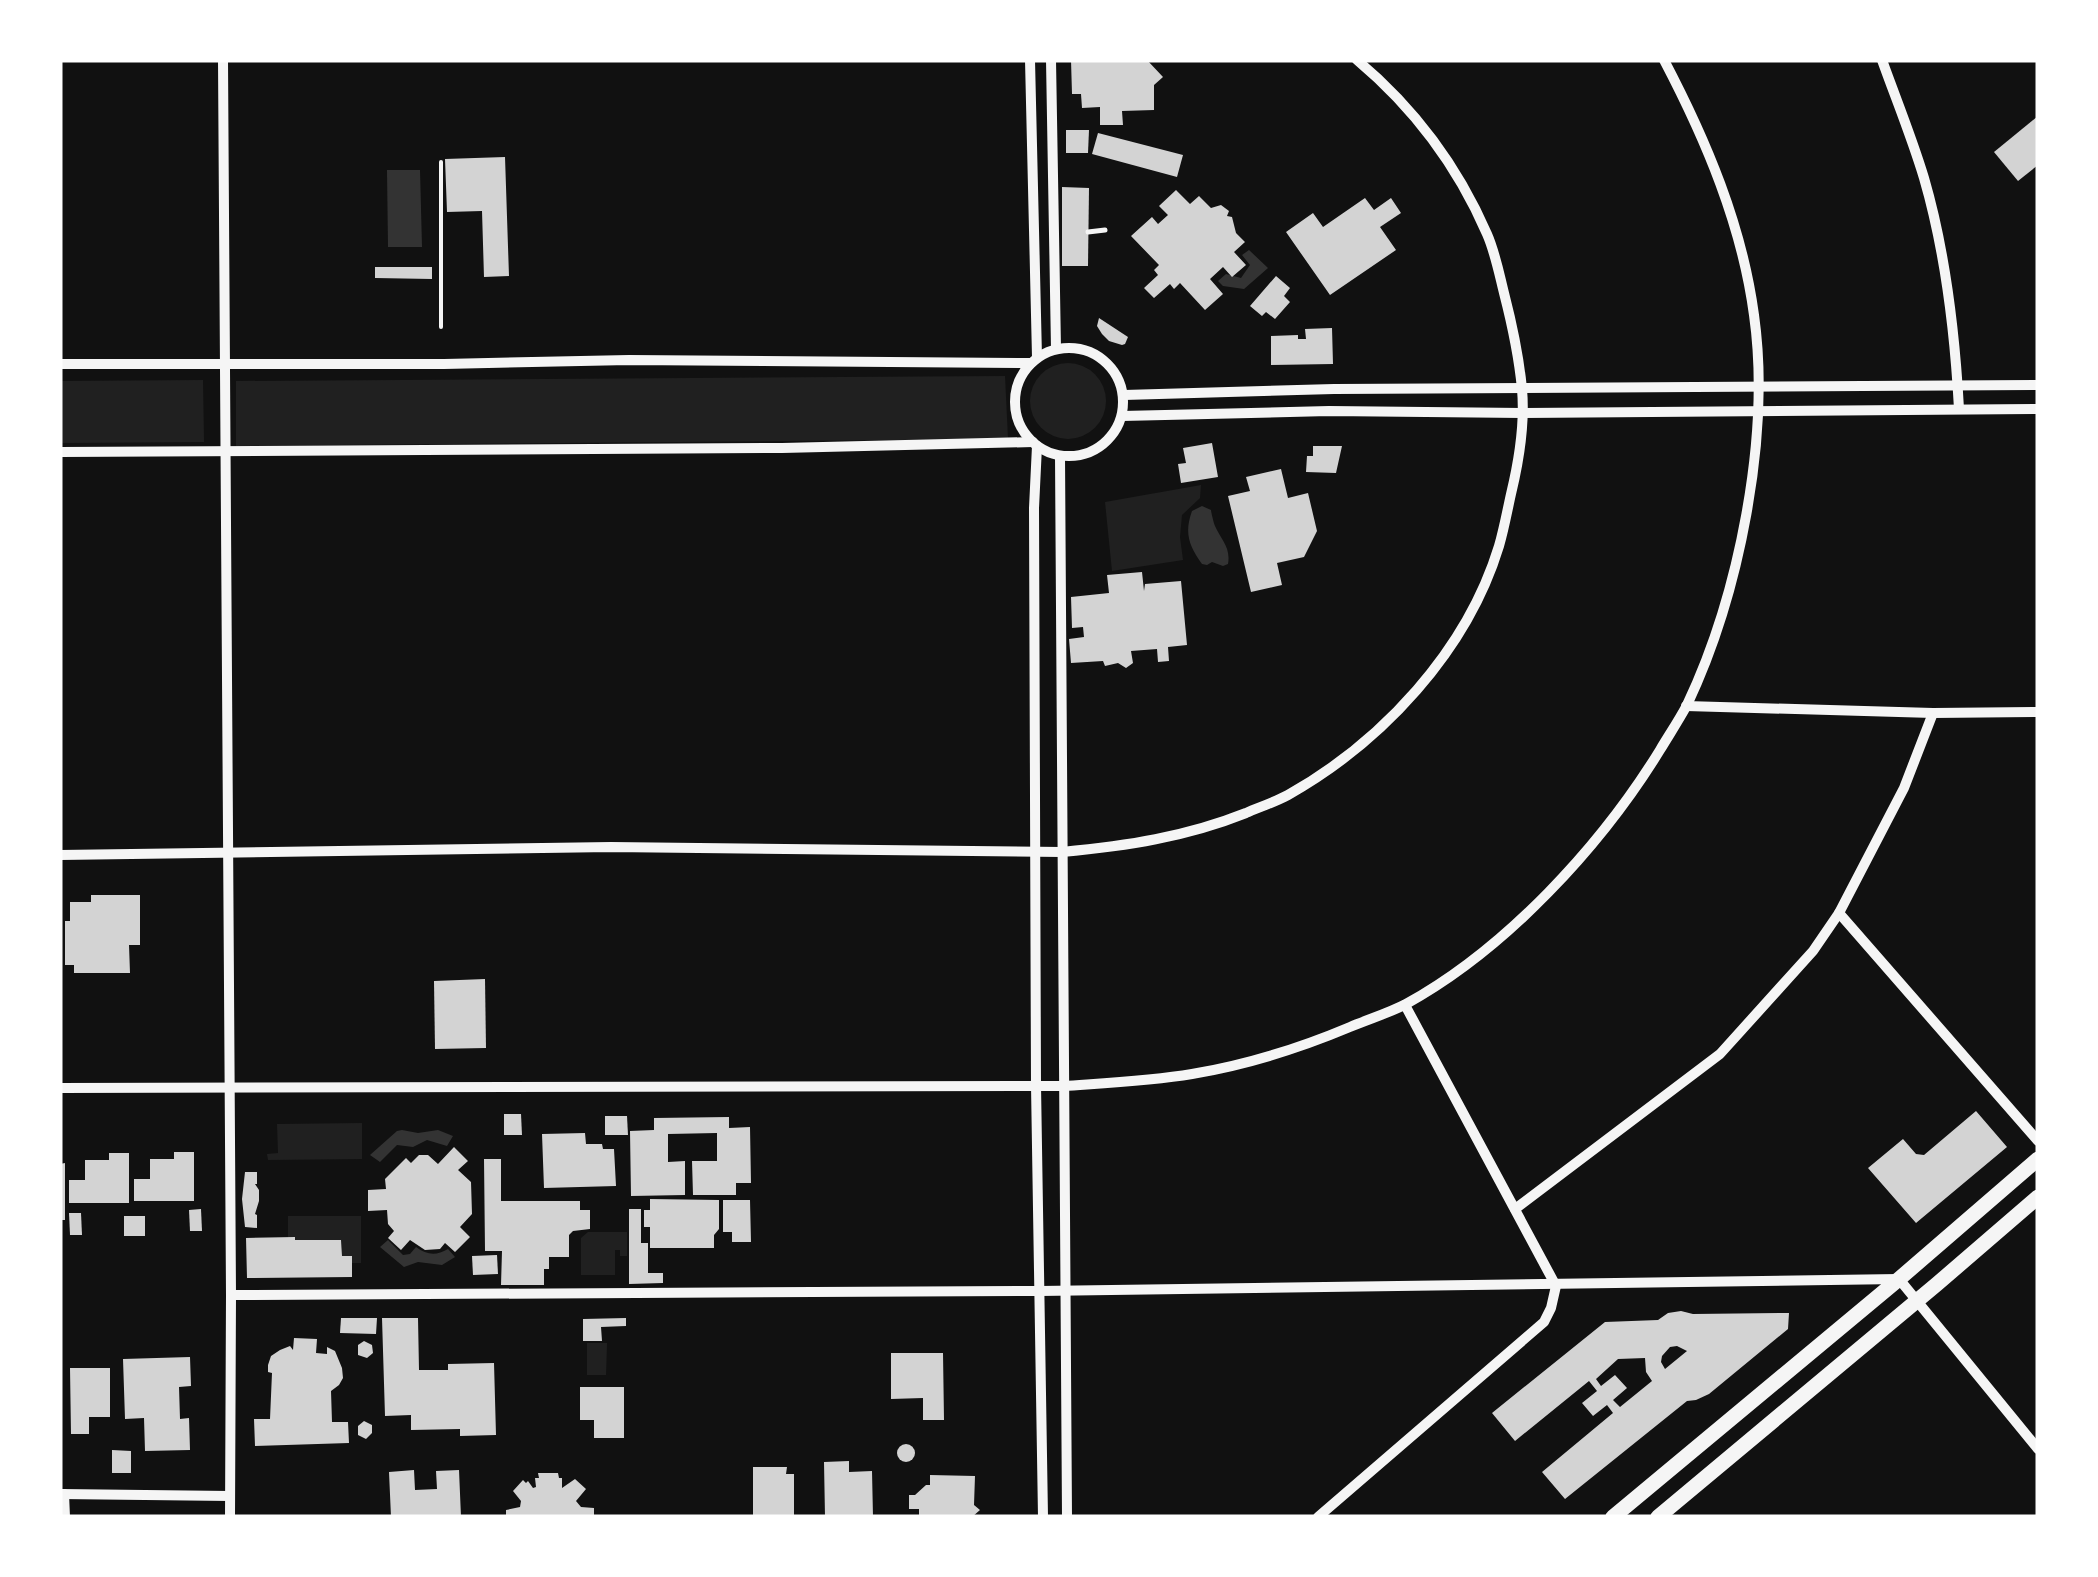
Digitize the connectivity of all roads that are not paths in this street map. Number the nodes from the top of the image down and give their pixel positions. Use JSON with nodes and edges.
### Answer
{"nodes":[{"id":1,"x":224,"y":60,"type":"edge"},
{"id":2,"x":1030,"y":60,"type":"edge"},
{"id":3,"x":1051,"y":60,"type":"edge"},
{"id":4,"x":1357,"y":60,"type":"edge"},
{"id":5,"x":1664,"y":60,"type":"edge"},
{"id":6,"x":1882,"y":60,"type":"edge"},
{"id":7,"x":1105,"y":230,"type":"dead end"},
{"id":8,"x":1088,"y":232,"type":"dead end"},
{"id":9,"x":1056,"y":349,"type":"junction"},
{"id":10,"x":1034,"y":360,"type":"junction"},
{"id":11,"x":225,"y":363,"type":"junction"},
{"id":12,"x":60,"y":364,"type":"edge"},
{"id":13,"x":2038,"y":385,"type":"edge"},
{"id":14,"x":1958,"y":386,"type":"junction"},
{"id":15,"x":1758,"y":388,"type":"junction"},
{"id":16,"x":1522,"y":389,"type":"junction"},
{"id":17,"x":1124,"y":395,"type":"junction"},
{"id":18,"x":1959,"y":409,"type":"junction"},
{"id":19,"x":2038,"y":409,"type":"edge"},
{"id":20,"x":1759,"y":410,"type":"junction"},
{"id":21,"x":1523,"y":413,"type":"junction"},
{"id":22,"x":1122,"y":416,"type":"junction"},
{"id":23,"x":1035,"y":444,"type":"junction"},
{"id":24,"x":226,"y":450,"type":"junction"},
{"id":25,"x":60,"y":452,"type":"edge"},
{"id":26,"x":1060,"y":456,"type":"junction"},
{"id":27,"x":1686,"y":706,"type":"junction"},
{"id":28,"x":2038,"y":712,"type":"edge"},
{"id":29,"x":1933,"y":713,"type":"junction"},
{"id":30,"x":1036,"y":852,"type":"junction"},
{"id":31,"x":1062,"y":852,"type":"junction"},
{"id":32,"x":228,"y":853,"type":"junction"},
{"id":33,"x":60,"y":855,"type":"edge"},
{"id":34,"x":1839,"y":913,"type":"junction"},
{"id":35,"x":1405,"y":1004,"type":"junction"},
{"id":36,"x":1036,"y":1085,"type":"junction"},
{"id":37,"x":1064,"y":1086,"type":"junction"},
{"id":38,"x":60,"y":1088,"type":"edge"},
{"id":39,"x":230,"y":1088,"type":"junction"},
{"id":40,"x":2038,"y":1141,"type":"edge"},
{"id":41,"x":2038,"y":1159,"type":"edge"},
{"id":42,"x":2038,"y":1197,"type":"edge"},
{"id":43,"x":1515,"y":1209,"type":"junction"},
{"id":44,"x":1899,"y":1280,"type":"junction"},
{"id":45,"x":1556,"y":1286,"type":"junction"},
{"id":46,"x":1066,"y":1290,"type":"junction"},
{"id":47,"x":1040,"y":1291,"type":"junction"},
{"id":48,"x":231,"y":1295,"type":"junction"},
{"id":49,"x":1917,"y":1300,"type":"junction"},
{"id":50,"x":2038,"y":1449,"type":"edge"},
{"id":51,"x":62,"y":1494,"type":"edge"},
{"id":52,"x":230,"y":1496,"type":"junction"},
{"id":53,"x":65,"y":1517,"type":"edge"},
{"id":54,"x":230,"y":1517,"type":"edge"},
{"id":55,"x":1043,"y":1517,"type":"edge"},
{"id":56,"x":1067,"y":1517,"type":"edge"},
{"id":57,"x":1318,"y":1517,"type":"edge"},
{"id":58,"x":1613,"y":1517,"type":"edge"},
{"id":59,"x":1658,"y":1517,"type":"edge"}],
"edges":[{"from":1,"to":11,"type":"street"},
{"from":2,"to":10,"type":"street"},
{"from":3,"to":9,"type":"street"},
{"from":4,"to":16,"type":"street"},
{"from":5,"to":15,"type":"street"},
{"from":6,"to":14,"type":"street"},
{"from":7,"to":8,"type":"lane"},
{"from":9,"to":10,"type":"street"},
{"from":9,"to":17,"type":"street"},
{"from":10,"to":11,"type":"street"},
{"from":10,"to":23,"type":"street"},
{"from":11,"to":12,"type":"street"},
{"from":11,"to":24,"type":"street"},
{"from":13,"to":14,"type":"street"},
{"from":14,"to":15,"type":"street"},
{"from":14,"to":18,"type":"street"},
{"from":15,"to":16,"type":"street"},
{"from":15,"to":20,"type":"street"},
{"from":16,"to":17,"type":"street"},
{"from":16,"to":21,"type":"street"},
{"from":17,"to":22,"type":"street"},
{"from":18,"to":19,"type":"street"},
{"from":18,"to":20,"type":"street"},
{"from":20,"to":21,"type":"street"},
{"from":20,"to":27,"type":"street"},
{"from":21,"to":22,"type":"street"},
{"from":21,"to":31,"type":"street"},
{"from":22,"to":26,"type":"street"},
{"from":23,"to":24,"type":"street"},
{"from":23,"to":26,"type":"street"},
{"from":23,"to":30,"type":"street"},
{"from":24,"to":25,"type":"street"},
{"from":24,"to":32,"type":"street"},
{"from":26,"to":31,"type":"street"},
{"from":27,"to":29,"type":"street"},
{"from":27,"to":35,"type":"street"},
{"from":28,"to":29,"type":"street"},
{"from":29,"to":34,"type":"street"},
{"from":30,"to":31,"type":"street"},
{"from":30,"to":32,"type":"street"},
{"from":30,"to":36,"type":"street"},
{"from":31,"to":37,"type":"street"},
{"from":32,"to":33,"type":"street"},
{"from":32,"to":39,"type":"street"},
{"from":34,"to":40,"type":"street"},
{"from":34,"to":43,"type":"street"},
{"from":35,"to":37,"type":"street"},
{"from":35,"to":43,"type":"street"},
{"from":36,"to":37,"type":"street"},
{"from":36,"to":39,"type":"street"},
{"from":36,"to":47,"type":"street"},
{"from":37,"to":46,"type":"street"},
{"from":38,"to":39,"type":"street"},
{"from":39,"to":48,"type":"street"},
{"from":41,"to":44,"type":"main road"},
{"from":42,"to":49,"type":"main road"},
{"from":43,"to":45,"type":"street"},
{"from":44,"to":45,"type":"street"},
{"from":44,"to":49,"type":"street"},
{"from":44,"to":58,"type":"main road"},
{"from":45,"to":46,"type":"street"},
{"from":45,"to":57,"type":"street"},
{"from":46,"to":47,"type":"street"},
{"from":46,"to":56,"type":"street"},
{"from":47,"to":48,"type":"street"},
{"from":47,"to":55,"type":"street"},
{"from":48,"to":52,"type":"street"},
{"from":49,"to":50,"type":"street"},
{"from":49,"to":59,"type":"main road"},
{"from":51,"to":52,"type":"street"},
{"from":51,"to":53,"type":"street"},
{"from":52,"to":54,"type":"street"}]}
